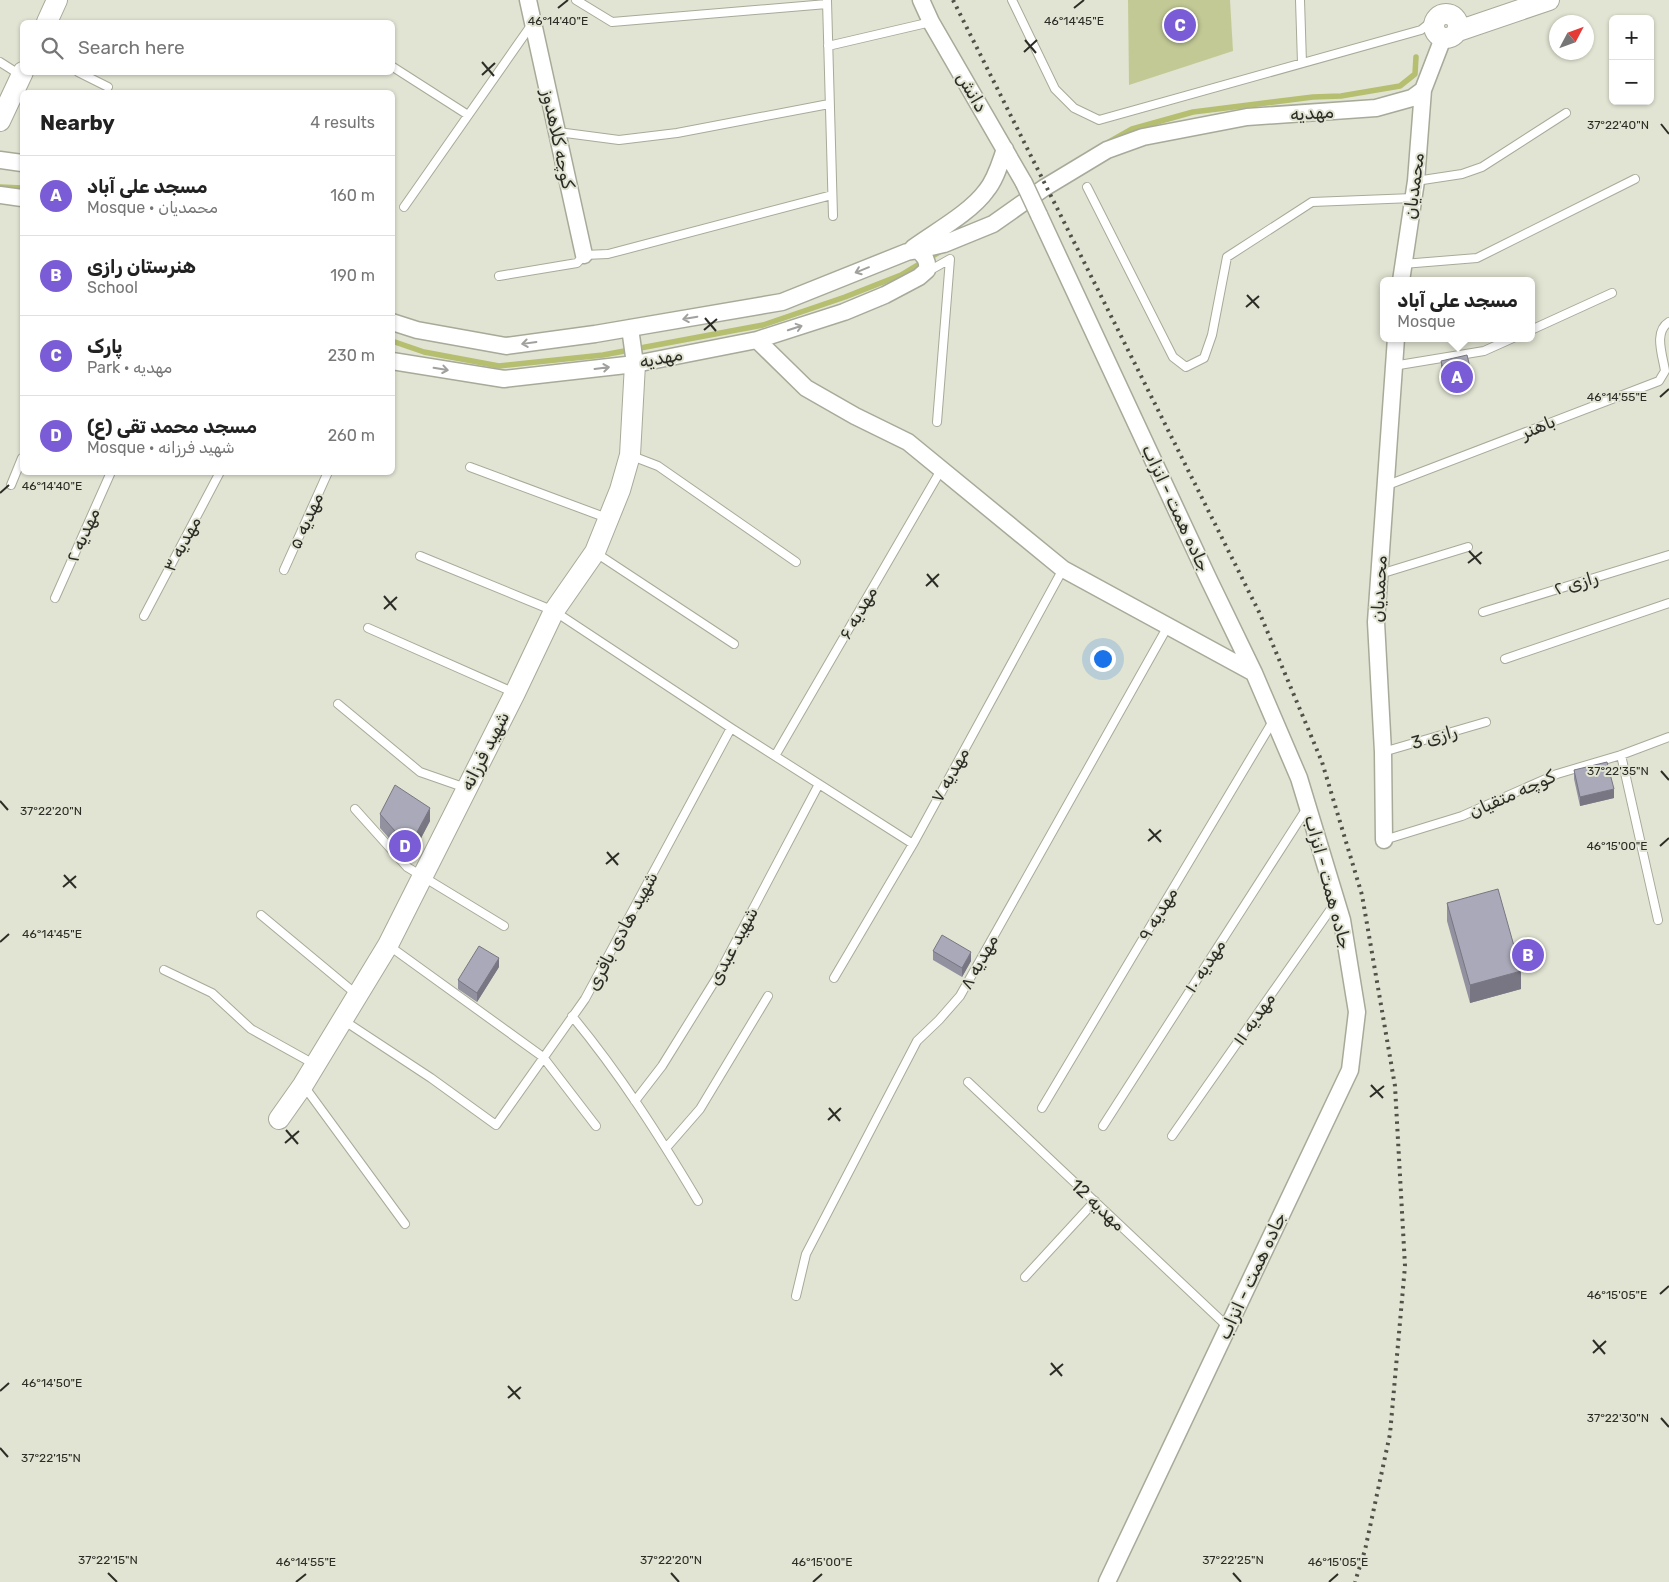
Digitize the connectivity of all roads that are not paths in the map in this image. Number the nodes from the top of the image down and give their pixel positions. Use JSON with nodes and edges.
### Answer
{"nodes":[{"id":1,"x":58,"y":0,"type":"edge"},
{"id":2,"x":528,"y":0,"type":"edge"},
{"id":3,"x":576,"y":0,"type":"edge"},
{"id":4,"x":921,"y":0,"type":"edge"},
{"id":5,"x":1012,"y":0,"type":"edge"},
{"id":6,"x":1300,"y":0,"type":"edge"},
{"id":7,"x":1451,"y":0,"type":"edge"},
{"id":8,"x":1548,"y":0,"type":"edge"},
{"id":9,"x":827,"y":2,"type":"edge"},
{"id":10,"x":1439,"y":9,"type":"edge"},
{"id":11,"x":48,"y":20,"type":"edge"},
{"id":12,"x":931,"y":22,"type":"junction"},
{"id":13,"x":533,"y":23,"type":"junction"},
{"id":14,"x":1452,"y":30,"type":"junction"},
{"id":15,"x":828,"y":46,"type":"junction"},
{"id":16,"x":0,"y":62,"type":"edge"},
{"id":17,"x":1302,"y":63,"type":"junction"},
{"id":18,"x":395,"y":68,"type":"edge"},
{"id":19,"x":20,"y":73,"type":"edge"},
{"id":20,"x":22,"y":75,"type":"edge"},
{"id":21,"x":84,"y":75,"type":"edge"},
{"id":22,"x":108,"y":87,"type":"dead end"},
{"id":23,"x":1423,"y":90,"type":"junction"},
{"id":24,"x":830,"y":104,"type":"junction"},
{"id":25,"x":1566,"y":113,"type":"dead end"},
{"id":26,"x":468,"y":115,"type":"junction"},
{"id":27,"x":0,"y":121,"type":"edge"},
{"id":28,"x":557,"y":132,"type":"junction"},
{"id":29,"x":1005,"y":149,"type":"junction"},
{"id":30,"x":0,"y":160,"type":"edge"},
{"id":31,"x":20,"y":163,"type":"edge"},
{"id":32,"x":1635,"y":179,"type":"dead end"},
{"id":33,"x":1416,"y":181,"type":"junction"},
{"id":34,"x":1024,"y":183,"type":"joint"},
{"id":35,"x":1087,"y":187,"type":"dead end"},
{"id":36,"x":0,"y":195,"type":"edge"},
{"id":37,"x":832,"y":195,"type":"junction"},
{"id":38,"x":20,"y":198,"type":"edge"},
{"id":39,"x":1414,"y":198,"type":"junction"},
{"id":40,"x":404,"y":207,"type":"dead end"},
{"id":41,"x":834,"y":216,"type":"dead end"},
{"id":42,"x":913,"y":251,"type":"junction"},
{"id":43,"x":584,"y":255,"type":"junction"},
{"id":44,"x":1403,"y":264,"type":"junction"},
{"id":45,"x":499,"y":276,"type":"dead end"},
{"id":46,"x":920,"y":276,"type":"junction"},
{"id":47,"x":1402,"y":277,"type":"edge"},
{"id":48,"x":1612,"y":293,"type":"dead end"},
{"id":49,"x":1669,"y":322,"type":"edge"},
{"id":50,"x":395,"y":323,"type":"edge"},
{"id":51,"x":630,"y":328,"type":"junction"},
{"id":52,"x":1535,"y":328,"type":"edge"},
{"id":53,"x":757,"y":340,"type":"junction"},
{"id":54,"x":1396,"y":342,"type":"edge"},
{"id":55,"x":1505,"y":342,"type":"edge"},
{"id":56,"x":395,"y":361,"type":"edge"},
{"id":57,"x":634,"y":364,"type":"junction"},
{"id":58,"x":1393,"y":366,"type":"junction"},
{"id":59,"x":937,"y":422,"type":"dead end"},
{"id":60,"x":630,"y":455,"type":"junction"},
{"id":61,"x":20,"y":463,"type":"edge"},
{"id":62,"x":470,"y":467,"type":"dead end"},
{"id":63,"x":941,"y":470,"type":"junction"},
{"id":64,"x":110,"y":475,"type":"edge"},
{"id":65,"x":218,"y":475,"type":"edge"},
{"id":66,"x":327,"y":475,"type":"edge"},
{"id":67,"x":11,"y":485,"type":"dead end"},
{"id":68,"x":1385,"y":486,"type":"junction"},
{"id":69,"x":609,"y":519,"type":"junction"},
{"id":70,"x":1468,"y":546,"type":"dead end"},
{"id":71,"x":595,"y":552,"type":"junction"},
{"id":72,"x":1669,"y":554,"type":"edge"},
{"id":73,"x":420,"y":556,"type":"dead end"},
{"id":74,"x":796,"y":562,"type":"dead end"},
{"id":75,"x":284,"y":570,"type":"dead end"},
{"id":76,"x":1063,"y":570,"type":"junction"},
{"id":77,"x":1380,"y":574,"type":"junction"},
{"id":78,"x":55,"y":598,"type":"dead end"},
{"id":79,"x":1669,"y":603,"type":"edge"},
{"id":80,"x":554,"y":611,"type":"junction"},
{"id":81,"x":1482,"y":612,"type":"dead end"},
{"id":82,"x":144,"y":616,"type":"dead end"},
{"id":83,"x":1168,"y":626,"type":"junction"},
{"id":84,"x":368,"y":628,"type":"dead end"},
{"id":85,"x":734,"y":644,"type":"dead end"},
{"id":86,"x":1504,"y":659,"type":"dead end"},
{"id":87,"x":1254,"y":673,"type":"junction"},
{"id":88,"x":515,"y":693,"type":"junction"},
{"id":89,"x":338,"y":704,"type":"dead end"},
{"id":90,"x":1274,"y":719,"type":"junction"},
{"id":91,"x":1486,"y":722,"type":"dead end"},
{"id":92,"x":731,"y":728,"type":"junction"},
{"id":93,"x":1669,"y":737,"type":"edge"},
{"id":94,"x":1382,"y":752,"type":"junction"},
{"id":95,"x":1621,"y":755,"type":"junction"},
{"id":96,"x":775,"y":756,"type":"junction"},
{"id":97,"x":819,"y":784,"type":"junction"},
{"id":98,"x":466,"y":788,"type":"junction"},
{"id":99,"x":1308,"y":807,"type":"junction"},
{"id":100,"x":355,"y":809,"type":"dead end"},
{"id":101,"x":1384,"y":840,"type":"joint"},
{"id":102,"x":913,"y":844,"type":"junction"},
{"id":103,"x":423,"y":876,"type":"junction"},
{"id":104,"x":1336,"y":901,"type":"junction"},
{"id":105,"x":261,"y":914,"type":"dead end"},
{"id":106,"x":1658,"y":920,"type":"dead end"},
{"id":107,"x":504,"y":926,"type":"dead end"},
{"id":108,"x":388,"y":945,"type":"junction"},
{"id":109,"x":164,"y":970,"type":"dead end"},
{"id":110,"x":834,"y":978,"type":"dead end"},
{"id":111,"x":358,"y":995,"type":"junction"},
{"id":112,"x":768,"y":996,"type":"dead end"},
{"id":113,"x":572,"y":1016,"type":"junction"},
{"id":114,"x":343,"y":1020,"type":"junction"},
{"id":115,"x":543,"y":1057,"type":"junction"},
{"id":116,"x":316,"y":1065,"type":"junction"},
{"id":117,"x":968,"y":1082,"type":"dead end"},
{"id":118,"x":303,"y":1085,"type":"junction"},
{"id":119,"x":635,"y":1101,"type":"junction"},
{"id":120,"x":1042,"y":1108,"type":"dead end"},
{"id":121,"x":279,"y":1119,"type":"dead end"},
{"id":122,"x":596,"y":1126,"type":"dead end"},
{"id":123,"x":1103,"y":1126,"type":"dead end"},
{"id":124,"x":1172,"y":1136,"type":"dead end"},
{"id":125,"x":666,"y":1148,"type":"junction"},
{"id":126,"x":698,"y":1201,"type":"dead end"},
{"id":127,"x":1095,"y":1202,"type":"junction"},
{"id":128,"x":405,"y":1224,"type":"dead end"},
{"id":129,"x":1025,"y":1277,"type":"dead end"},
{"id":130,"x":796,"y":1296,"type":"dead end"},
{"id":131,"x":1228,"y":1327,"type":"junction"},
{"id":132,"x":1107,"y":1582,"type":"edge"}],
"edges":[{"from":1,"to":11,"type":"street"},
{"from":2,"to":13,"type":"street","name":"کوچه کلاهدوز"},
{"from":3,"to":9,"type":"lane"},
{"from":4,"to":12,"type":"street","name":"دانش"},
{"from":5,"to":17,"type":"lane"},
{"from":6,"to":17,"type":"lane"},
{"from":7,"to":14,"type":"street"},
{"from":8,"to":14,"type":"street"},
{"from":9,"to":15,"type":"lane"},
{"from":10,"to":14,"type":"street"},
{"from":10,"to":17,"type":"lane"},
{"from":12,"to":15,"type":"lane"},
{"from":12,"to":29,"type":"street","name":"دانش"},
{"from":13,"to":26,"type":"lane"},
{"from":13,"to":28,"type":"street","name":"کوچه کلاهدوز"},
{"from":14,"to":23,"type":"street"},
{"from":15,"to":24,"type":"lane"},
{"from":16,"to":19,"type":"lane"},
{"from":18,"to":26,"type":"lane"},
{"from":20,"to":27,"type":"street"},
{"from":21,"to":22,"type":"lane"},
{"from":23,"to":33,"type":"street","name":"محمدیان"},
{"from":23,"to":42,"type":"street","name":"مهدیه"},
{"from":24,"to":28,"type":"lane"},
{"from":24,"to":37,"type":"lane"},
{"from":25,"to":33,"type":"lane"},
{"from":26,"to":40,"type":"lane"},
{"from":28,"to":43,"type":"street","name":"کوچه کلاهدوز"},
{"from":29,"to":34,"type":"street","name":"دانش"},
{"from":29,"to":42,"type":"street"},
{"from":30,"to":31,"type":"street"},
{"from":32,"to":44,"type":"lane"},
{"from":33,"to":39,"type":"street","name":"محمدیان"},
{"from":34,"to":87,"type":"street","name":"جاده همت - انزاب","bridge":true},
{"from":35,"to":39,"type":"lane"},
{"from":36,"to":38,"type":"street"},
{"from":37,"to":41,"type":"lane"},
{"from":37,"to":43,"type":"lane"},
{"from":39,"to":44,"type":"street","name":"محمدیان"},
{"from":42,"to":46,"type":"street"},
{"from":42,"to":51,"type":"street","one_way":true},
{"from":43,"to":45,"type":"lane"},
{"from":44,"to":47,"type":"street","name":"محمدیان"},
{"from":53,"to":46,"type":"street","name":"مهدیه","one_way":true},
{"from":46,"to":59,"type":"lane"},
{"from":48,"to":52,"type":"lane"},
{"from":49,"to":68,"type":"lane","name":"باهنر"},
{"from":51,"to":50,"type":"street","one_way":true},
{"from":51,"to":57,"type":"street"},
{"from":53,"to":57,"type":"street","name":"مهدیه"},
{"from":53,"to":63,"type":"street"},
{"from":54,"to":58,"type":"street","name":"محمدیان"},
{"from":55,"to":58,"type":"lane"},
{"from":56,"to":57,"type":"street","name":"مهدیه","one_way":true},
{"from":57,"to":60,"type":"street","name":"شهید فرزانه"},
{"from":58,"to":68,"type":"street","name":"محمدیان"},
{"from":60,"to":69,"type":"street","name":"شهید فرزانه"},
{"from":60,"to":74,"type":"lane"},
{"from":61,"to":67,"type":"lane"},
{"from":62,"to":69,"type":"lane"},
{"from":63,"to":76,"type":"street"},
{"from":63,"to":96,"type":"lane","name":"مهدیه ۶"},
{"from":64,"to":78,"type":"lane","name":"مهدیه ۲"},
{"from":65,"to":82,"type":"lane","name":"مهدیه ۳"},
{"from":66,"to":75,"type":"lane","name":"مهدیه ۵"},
{"from":68,"to":77,"type":"street","name":"محمدیان"},
{"from":69,"to":71,"type":"street","name":"شهید فرزانه"},
{"from":70,"to":77,"type":"lane"},
{"from":71,"to":80,"type":"street","name":"شهید فرزانه"},
{"from":71,"to":85,"type":"lane"},
{"from":72,"to":81,"type":"lane","name":"رازی ۲"},
{"from":73,"to":80,"type":"lane"},
{"from":76,"to":83,"type":"street"},
{"from":76,"to":102,"type":"lane","name":"مهدیه ۷"},
{"from":77,"to":94,"type":"street","name":"محمدیان"},
{"from":79,"to":86,"type":"lane"},
{"from":80,"to":88,"type":"street","name":"شهید فرزانه"},
{"from":80,"to":92,"type":"lane"},
{"from":83,"to":87,"type":"street"},
{"from":83,"to":130,"type":"lane","name":"مهدیه ۸"},
{"from":84,"to":88,"type":"lane"},
{"from":87,"to":90,"type":"street","name":"جاده همت - انزاب"},
{"from":88,"to":98,"type":"street","name":"شهید فرزانه"},
{"from":89,"to":98,"type":"lane"},
{"from":90,"to":99,"type":"street","name":"جاده همت - انزاب"},
{"from":90,"to":120,"type":"lane","name":"مهدیه ۹"},
{"from":91,"to":94,"type":"lane","name":"رازی 3"},
{"from":92,"to":96,"type":"lane"},
{"from":92,"to":113,"type":"lane","name":"شهید هادی باقری"},
{"from":93,"to":95,"type":"lane","name":"کوچه متقیان"},
{"from":94,"to":101,"type":"street","name":"محمدیان"},
{"from":95,"to":101,"type":"lane","name":"کوچه متقیان"},
{"from":95,"to":106,"type":"lane"},
{"from":96,"to":97,"type":"lane"},
{"from":97,"to":102,"type":"lane"},
{"from":97,"to":119,"type":"lane","name":"شهید عبدی"},
{"from":98,"to":103,"type":"street","name":"شهید فرزانه"},
{"from":99,"to":104,"type":"street","name":"جاده همت - انزاب"},
{"from":99,"to":123,"type":"lane","name":"مهدیه ۱۰"},
{"from":100,"to":103,"type":"lane"},
{"from":102,"to":110,"type":"lane","name":"مهدیه ۷"},
{"from":103,"to":107,"type":"lane"},
{"from":103,"to":108,"type":"street","name":"شهید فرزانه"},
{"from":104,"to":124,"type":"lane","name":"مهدیه ۱۱"},
{"from":104,"to":131,"type":"street","name":"جاده همت - انزاب"},
{"from":105,"to":111,"type":"lane"},
{"from":108,"to":111,"type":"street","name":"شهید فرزانه"},
{"from":108,"to":115,"type":"lane"},
{"from":109,"to":116,"type":"lane"},
{"from":111,"to":114,"type":"street","name":"شهید فرزانه"},
{"from":112,"to":125,"type":"lane"},
{"from":113,"to":115,"type":"lane","name":"شهید هادی باقری"},
{"from":113,"to":119,"type":"lane"},
{"from":114,"to":115,"type":"lane","name":"شهید هادی باقری"},
{"from":114,"to":116,"type":"street","name":"شهید فرزانه"},
{"from":115,"to":122,"type":"lane"},
{"from":116,"to":118,"type":"street","name":"شهید فرزانه"},
{"from":117,"to":127,"type":"lane","name":"مهدیه 12"},
{"from":118,"to":121,"type":"street","name":"شهید فرزانه"},
{"from":118,"to":128,"type":"lane"},
{"from":119,"to":125,"type":"lane"},
{"from":125,"to":126,"type":"lane"},
{"from":127,"to":129,"type":"lane"},
{"from":127,"to":131,"type":"lane","name":"مهدیه 12"},
{"from":131,"to":132,"type":"street","name":"جاده همت - انزاب"}]}
